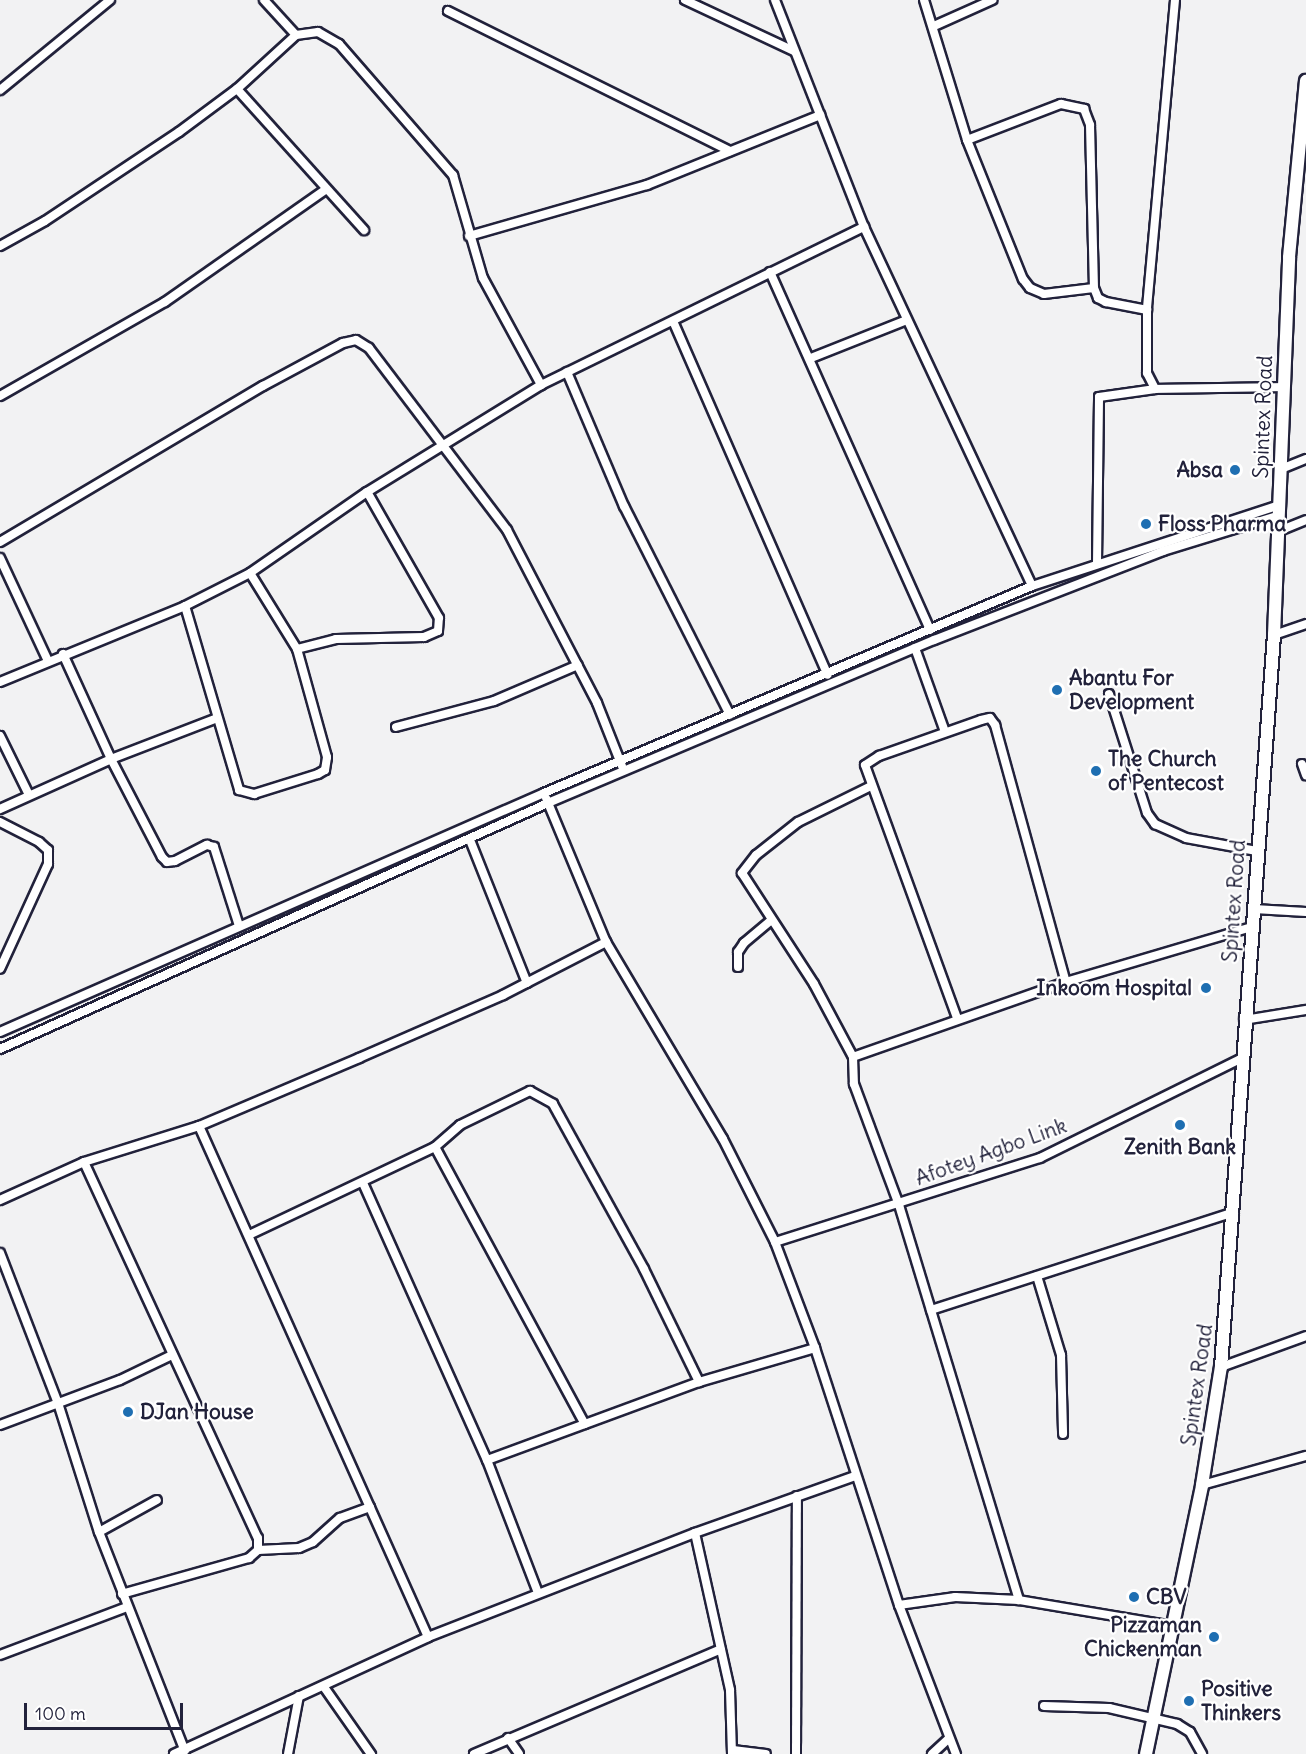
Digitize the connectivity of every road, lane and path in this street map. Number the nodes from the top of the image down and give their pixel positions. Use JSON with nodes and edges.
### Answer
{"nodes":[{"id":1,"x":110,"y":0,"type":"edge"},
{"id":2,"x":264,"y":0,"type":"edge"},
{"id":3,"x":685,"y":0,"type":"edge"},
{"id":4,"x":775,"y":0,"type":"edge"},
{"id":5,"x":924,"y":0,"type":"edge"},
{"id":6,"x":992,"y":0,"type":"edge"},
{"id":7,"x":1175,"y":0,"type":"edge"},
{"id":8,"x":448,"y":11,"type":"dead end"},
{"id":9,"x":934,"y":26,"type":"junction"},
{"id":10,"x":296,"y":34,"type":"junction"},
{"id":11,"x":794,"y":51,"type":"junction"},
{"id":12,"x":1306,"y":81,"type":"edge"},
{"id":13,"x":237,"y":89,"type":"junction"},
{"id":14,"x":0,"y":90,"type":"edge"},
{"id":15,"x":820,"y":115,"type":"junction"},
{"id":16,"x":1304,"y":124,"type":"edge"},
{"id":17,"x":967,"y":140,"type":"junction"},
{"id":18,"x":729,"y":151,"type":"junction"},
{"id":19,"x":325,"y":190,"type":"junction"},
{"id":20,"x":864,"y":227,"type":"junction"},
{"id":21,"x":364,"y":231,"type":"dead end"},
{"id":22,"x":469,"y":236,"type":"junction"},
{"id":23,"x":0,"y":246,"type":"edge"},
{"id":24,"x":770,"y":272,"type":"junction"},
{"id":25,"x":1094,"y":288,"type":"junction"},
{"id":26,"x":1147,"y":310,"type":"junction"},
{"id":27,"x":907,"y":320,"type":"junction"},
{"id":28,"x":673,"y":321,"type":"junction"},
{"id":29,"x":811,"y":358,"type":"junction"},
{"id":30,"x":567,"y":372,"type":"junction"},
{"id":31,"x":541,"y":385,"type":"junction"},
{"id":32,"x":1284,"y":387,"type":"junction"},
{"id":33,"x":1155,"y":389,"type":"junction"},
{"id":34,"x":0,"y":396,"type":"edge"},
{"id":35,"x":440,"y":446,"type":"junction"},
{"id":36,"x":1306,"y":459,"type":"edge"},
{"id":37,"x":1281,"y":469,"type":"junction"},
{"id":38,"x":367,"y":492,"type":"junction"},
{"id":39,"x":1280,"y":510,"type":"junction"},
{"id":40,"x":1306,"y":520,"type":"edge"},
{"id":41,"x":1279,"y":531,"type":"junction"},
{"id":42,"x":0,"y":542,"type":"edge"},
{"id":43,"x":0,"y":558,"type":"edge"},
{"id":44,"x":1097,"y":563,"type":"junction"},
{"id":45,"x":250,"y":573,"type":"junction"},
{"id":46,"x":1032,"y":586,"type":"junction"},
{"id":47,"x":184,"y":606,"type":"junction"},
{"id":48,"x":1306,"y":624,"type":"edge"},
{"id":49,"x":930,"y":630,"type":"junction"},
{"id":50,"x":1274,"y":635,"type":"junction"},
{"id":51,"x":915,"y":648,"type":"junction"},
{"id":52,"x":297,"y":649,"type":"junction"},
{"id":53,"x":63,"y":654,"type":"junction"},
{"id":54,"x":48,"y":661,"type":"junction"},
{"id":55,"x":578,"y":665,"type":"junction"},
{"id":56,"x":828,"y":675,"type":"junction"},
{"id":57,"x":0,"y":682,"type":"edge"},
{"id":58,"x":1109,"y":694,"type":"dead end"},
{"id":59,"x":730,"y":715,"type":"junction"},
{"id":60,"x":217,"y":718,"type":"junction"},
{"id":61,"x":396,"y":728,"type":"dead end"},
{"id":62,"x":945,"y":732,"type":"junction"},
{"id":63,"x":0,"y":736,"type":"edge"},
{"id":64,"x":111,"y":759,"type":"junction"},
{"id":65,"x":620,"y":762,"type":"junction"},
{"id":66,"x":1302,"y":764,"type":"dead end"},
{"id":67,"x":624,"y":772,"type":"junction"},
{"id":68,"x":1306,"y":775,"type":"edge"},
{"id":69,"x":871,"y":786,"type":"junction"},
{"id":70,"x":544,"y":793,"type":"junction"},
{"id":71,"x":29,"y":795,"type":"junction"},
{"id":72,"x":549,"y":803,"type":"junction"},
{"id":73,"x":0,"y":808,"type":"edge"},
{"id":74,"x":0,"y":822,"type":"edge"},
{"id":75,"x":470,"y":840,"type":"junction"},
{"id":76,"x":1257,"y":851,"type":"junction"},
{"id":77,"x":1254,"y":909,"type":"junction"},
{"id":78,"x":1306,"y":912,"type":"edge"},
{"id":79,"x":771,"y":920,"type":"junction"},
{"id":80,"x":239,"y":926,"type":"junction"},
{"id":81,"x":1252,"y":927,"type":"junction"},
{"id":82,"x":606,"y":942,"type":"junction"},
{"id":83,"x":738,"y":967,"type":"dead end"},
{"id":84,"x":0,"y":969,"type":"edge"},
{"id":85,"x":1066,"y":982,"type":"junction"},
{"id":86,"x":527,"y":983,"type":"junction"},
{"id":87,"x":1306,"y":1010,"type":"edge"},
{"id":88,"x":957,"y":1018,"type":"junction"},
{"id":89,"x":1244,"y":1020,"type":"junction"},
{"id":90,"x":0,"y":1032,"type":"edge"},
{"id":91,"x":0,"y":1049,"type":"edge"},
{"id":92,"x":853,"y":1056,"type":"junction"},
{"id":93,"x":1242,"y":1058,"type":"junction"},
{"id":94,"x":199,"y":1126,"type":"junction"},
{"id":95,"x":435,"y":1147,"type":"junction"},
{"id":96,"x":84,"y":1162,"type":"junction"},
{"id":97,"x":363,"y":1184,"type":"junction"},
{"id":98,"x":0,"y":1200,"type":"edge"},
{"id":99,"x":899,"y":1205,"type":"junction"},
{"id":100,"x":1234,"y":1212,"type":"junction"},
{"id":101,"x":249,"y":1235,"type":"junction"},
{"id":102,"x":775,"y":1242,"type":"junction"},
{"id":103,"x":0,"y":1253,"type":"edge"},
{"id":104,"x":1037,"y":1276,"type":"junction"},
{"id":105,"x":931,"y":1310,"type":"junction"},
{"id":106,"x":1306,"y":1336,"type":"edge"},
{"id":107,"x":815,"y":1348,"type":"junction"},
{"id":108,"x":172,"y":1355,"type":"junction"},
{"id":109,"x":1221,"y":1368,"type":"junction"},
{"id":110,"x":699,"y":1382,"type":"junction"},
{"id":111,"x":58,"y":1403,"type":"junction"},
{"id":112,"x":585,"y":1424,"type":"junction"},
{"id":113,"x":0,"y":1425,"type":"edge"},
{"id":114,"x":1063,"y":1434,"type":"dead end"},
{"id":115,"x":1306,"y":1456,"type":"edge"},
{"id":116,"x":487,"y":1460,"type":"junction"},
{"id":117,"x":855,"y":1476,"type":"junction"},
{"id":118,"x":1202,"y":1485,"type":"junction"},
{"id":119,"x":797,"y":1496,"type":"junction"},
{"id":120,"x":157,"y":1500,"type":"dead end"},
{"id":121,"x":370,"y":1507,"type":"junction"},
{"id":122,"x":99,"y":1532,"type":"junction"},
{"id":123,"x":695,"y":1533,"type":"junction"},
{"id":124,"x":258,"y":1550,"type":"junction"},
{"id":125,"x":538,"y":1593,"type":"junction"},
{"id":126,"x":122,"y":1594,"type":"junction"},
{"id":127,"x":1019,"y":1600,"type":"junction"},
{"id":128,"x":899,"y":1605,"type":"junction"},
{"id":129,"x":127,"y":1607,"type":"junction"},
{"id":130,"x":1174,"y":1626,"type":"junction"},
{"id":131,"x":428,"y":1637,"type":"junction"},
{"id":132,"x":721,"y":1649,"type":"junction"},
{"id":133,"x":0,"y":1655,"type":"edge"},
{"id":134,"x":324,"y":1687,"type":"junction"},
{"id":135,"x":299,"y":1696,"type":"junction"},
{"id":136,"x":1044,"y":1706,"type":"dead end"},
{"id":137,"x":1153,"y":1718,"type":"junction"},
{"id":138,"x":508,"y":1738,"type":"junction"},
{"id":139,"x":949,"y":1738,"type":"junction"},
{"id":140,"x":185,"y":1751,"type":"edge"},
{"id":141,"x":732,"y":1752,"type":"edge"},
{"id":142,"x":174,"y":1754,"type":"edge"},
{"id":143,"x":288,"y":1754,"type":"edge"},
{"id":144,"x":371,"y":1754,"type":"edge"},
{"id":145,"x":474,"y":1754,"type":"edge"},
{"id":146,"x":519,"y":1754,"type":"edge"},
{"id":147,"x":766,"y":1754,"type":"edge"},
{"id":148,"x":796,"y":1754,"type":"edge"},
{"id":149,"x":932,"y":1754,"type":"edge"},
{"id":150,"x":956,"y":1754,"type":"edge"},
{"id":151,"x":1146,"y":1754,"type":"edge"},
{"id":152,"x":1202,"y":1754,"type":"edge"}],
"edges":[{"from":1,"to":14,"type":"street"},
{"from":2,"to":10,"type":"street"},
{"from":3,"to":11,"type":"street"},
{"from":4,"to":11,"type":"street"},
{"from":5,"to":9,"type":"street"},
{"from":6,"to":9,"type":"street"},
{"from":7,"to":26,"type":"street"},
{"from":8,"to":18,"type":"street"},
{"from":9,"to":17,"type":"street"},
{"from":10,"to":13,"type":"street"},
{"from":10,"to":22,"type":"street"},
{"from":11,"to":15,"type":"street"},
{"from":12,"to":16,"type":"main road","name":"Spintex Road"},
{"from":13,"to":19,"type":"street"},
{"from":13,"to":23,"type":"street"},
{"from":15,"to":18,"type":"street"},
{"from":15,"to":20,"type":"street"},
{"from":16,"to":32,"type":"main road","name":"Spintex Road"},
{"from":17,"to":25,"type":"street"},
{"from":17,"to":25,"type":"street"},
{"from":18,"to":22,"type":"street"},
{"from":19,"to":21,"type":"street"},
{"from":19,"to":34,"type":"street"},
{"from":20,"to":24,"type":"street"},
{"from":20,"to":27,"type":"street"},
{"from":22,"to":31,"type":"street"},
{"from":24,"to":28,"type":"street"},
{"from":24,"to":29,"type":"street"},
{"from":25,"to":26,"type":"street"},
{"from":26,"to":33,"type":"street"},
{"from":27,"to":29,"type":"street"},
{"from":27,"to":46,"type":"street"},
{"from":28,"to":30,"type":"street"},
{"from":28,"to":56,"type":"street"},
{"from":29,"to":49,"type":"street"},
{"from":30,"to":31,"type":"street"},
{"from":30,"to":59,"type":"street"},
{"from":31,"to":35,"type":"street"},
{"from":32,"to":33,"type":"street"},
{"from":32,"to":37,"type":"main road","name":"Spintex Road"},
{"from":33,"to":44,"type":"street"},
{"from":35,"to":38,"type":"street"},
{"from":35,"to":42,"type":"street"},
{"from":35,"to":55,"type":"street"},
{"from":36,"to":37,"type":"street"},
{"from":37,"to":39,"type":"main road","name":"Spintex Road"},
{"from":38,"to":45,"type":"street"},
{"from":38,"to":52,"type":"street"},
{"from":39,"to":41,"type":"main road","name":"Spintex Road"},
{"from":39,"to":44,"type":"street"},
{"from":39,"to":51,"type":"street"},
{"from":40,"to":41,"type":"street"},
{"from":41,"to":50,"type":"main road","name":"Spintex Road"},
{"from":43,"to":54,"type":"street"},
{"from":44,"to":46,"type":"street"},
{"from":45,"to":47,"type":"street"},
{"from":45,"to":52,"type":"street"},
{"from":46,"to":49,"type":"street"},
{"from":47,"to":53,"type":"street"},
{"from":47,"to":60,"type":"street"},
{"from":48,"to":50,"type":"street"},
{"from":49,"to":56,"type":"street"},
{"from":50,"to":76,"type":"main road","name":"Spintex Road"},
{"from":51,"to":62,"type":"street"},
{"from":51,"to":67,"type":"street"},
{"from":52,"to":60,"type":"street"},
{"from":53,"to":54,"type":"street"},
{"from":53,"to":64,"type":"street"},
{"from":54,"to":57,"type":"street"},
{"from":55,"to":61,"type":"street"},
{"from":55,"to":65,"type":"street"},
{"from":56,"to":59,"type":"street"},
{"from":58,"to":76,"type":"street"},
{"from":59,"to":65,"type":"street"},
{"from":60,"to":64,"type":"street"},
{"from":62,"to":69,"type":"street"},
{"from":62,"to":85,"type":"street"},
{"from":63,"to":71,"type":"street"},
{"from":64,"to":71,"type":"street"},
{"from":64,"to":80,"type":"street"},
{"from":65,"to":67,"type":"street"},
{"from":65,"to":70,"type":"street"},
{"from":66,"to":68,"type":"street"},
{"from":67,"to":72,"type":"street"},
{"from":69,"to":79,"type":"street"},
{"from":69,"to":88,"type":"street"},
{"from":70,"to":72,"type":"street"},
{"from":70,"to":80,"type":"street"},
{"from":71,"to":73,"type":"street"},
{"from":72,"to":75,"type":"street"},
{"from":72,"to":82,"type":"street"},
{"from":74,"to":84,"type":"street"},
{"from":75,"to":86,"type":"street"},
{"from":75,"to":91,"type":"street"},
{"from":76,"to":77,"type":"main road","name":"Spintex Road"},
{"from":77,"to":78,"type":"street"},
{"from":77,"to":81,"type":"main road","name":"Spintex Road"},
{"from":79,"to":83,"type":"street"},
{"from":79,"to":92,"type":"street"},
{"from":80,"to":90,"type":"street"},
{"from":81,"to":85,"type":"street"},
{"from":81,"to":89,"type":"main road","name":"Spintex Road"},
{"from":82,"to":86,"type":"street"},
{"from":82,"to":102,"type":"street"},
{"from":85,"to":88,"type":"street"},
{"from":86,"to":94,"type":"street"},
{"from":87,"to":89,"type":"street"},
{"from":88,"to":92,"type":"street"},
{"from":89,"to":93,"type":"main road","name":"Spintex Road"},
{"from":92,"to":99,"type":"street"},
{"from":93,"to":99,"type":"street","name":"Afotey Agbo Link"},
{"from":93,"to":100,"type":"main road","name":"Spintex Road"},
{"from":94,"to":96,"type":"street"},
{"from":94,"to":101,"type":"street"},
{"from":95,"to":97,"type":"street"},
{"from":95,"to":110,"type":"street"},
{"from":95,"to":112,"type":"street"},
{"from":96,"to":98,"type":"street"},
{"from":96,"to":108,"type":"street"},
{"from":97,"to":101,"type":"street"},
{"from":97,"to":116,"type":"street"},
{"from":99,"to":102,"type":"street","name":"Afotey Agbo Link"},
{"from":99,"to":105,"type":"street"},
{"from":100,"to":104,"type":"street"},
{"from":100,"to":109,"type":"main road","name":"Spintex Road"},
{"from":101,"to":121,"type":"street"},
{"from":102,"to":107,"type":"street"},
{"from":103,"to":111,"type":"street"},
{"from":104,"to":105,"type":"street"},
{"from":104,"to":114,"type":"street"},
{"from":105,"to":127,"type":"street"},
{"from":106,"to":109,"type":"street"},
{"from":107,"to":110,"type":"street"},
{"from":107,"to":117,"type":"street"},
{"from":108,"to":111,"type":"street"},
{"from":108,"to":124,"type":"street"},
{"from":109,"to":118,"type":"main road","name":"Spintex Road"},
{"from":110,"to":112,"type":"street"},
{"from":111,"to":113,"type":"street"},
{"from":111,"to":122,"type":"street"},
{"from":112,"to":116,"type":"street"},
{"from":115,"to":118,"type":"street"},
{"from":116,"to":125,"type":"street"},
{"from":117,"to":119,"type":"street"},
{"from":117,"to":128,"type":"street"},
{"from":118,"to":130,"type":"main road","name":"Spintex Road"},
{"from":119,"to":123,"type":"street"},
{"from":119,"to":148,"type":"street"},
{"from":120,"to":122,"type":"street"},
{"from":121,"to":124,"type":"street"},
{"from":121,"to":131,"type":"street"},
{"from":122,"to":126,"type":"street"},
{"from":123,"to":125,"type":"street"},
{"from":123,"to":132,"type":"street"},
{"from":124,"to":126,"type":"street"},
{"from":125,"to":131,"type":"street"},
{"from":126,"to":129,"type":"street"},
{"from":127,"to":128,"type":"street"},
{"from":127,"to":130,"type":"street"},
{"from":128,"to":139,"type":"street"},
{"from":129,"to":133,"type":"street"},
{"from":129,"to":140,"type":"street"},
{"from":130,"to":137,"type":"main road","name":"Spintex Road"},
{"from":131,"to":134,"type":"street"},
{"from":132,"to":138,"type":"street"},
{"from":132,"to":141,"type":"street"},
{"from":134,"to":135,"type":"street"},
{"from":134,"to":144,"type":"street"},
{"from":135,"to":140,"type":"street"},
{"from":135,"to":143,"type":"street"},
{"from":136,"to":137,"type":"street"},
{"from":137,"to":151,"type":"main road","name":"Spintex Road"},
{"from":137,"to":152,"type":"street"},
{"from":138,"to":145,"type":"street"},
{"from":138,"to":146,"type":"street"},
{"from":139,"to":149,"type":"street"},
{"from":139,"to":150,"type":"street"},
{"from":140,"to":142,"type":"street"},
{"from":141,"to":147,"type":"street"}]}
